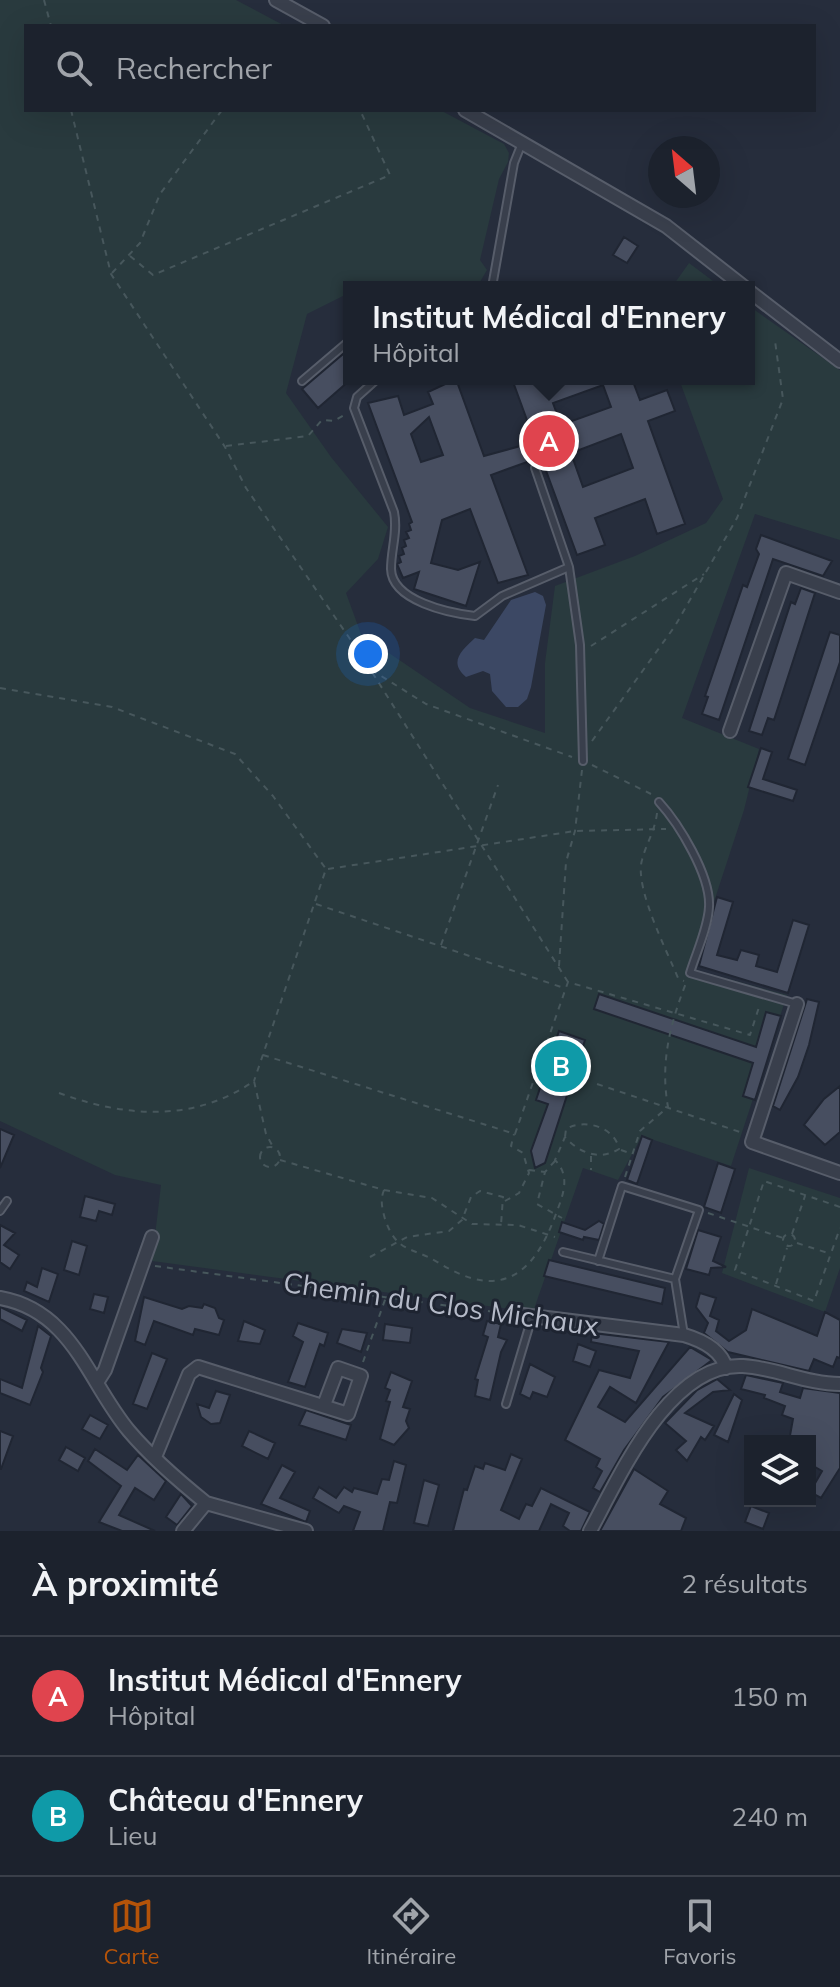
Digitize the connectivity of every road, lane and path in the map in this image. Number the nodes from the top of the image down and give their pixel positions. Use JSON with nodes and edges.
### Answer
{"nodes":[{"id":1,"x":44,"y":0,"type":"edge"},
{"id":2,"x":276,"y":0,"type":"edge"},
{"id":3,"x":50,"y":24,"type":"edge"},
{"id":4,"x":319,"y":24,"type":"edge"},
{"id":5,"x":71,"y":112,"type":"edge"},
{"id":6,"x":221,"y":112,"type":"edge"},
{"id":7,"x":361,"y":112,"type":"edge"},
{"id":8,"x":468,"y":112,"type":"edge"},
{"id":9,"x":522,"y":143,"type":"junction"},
{"id":10,"x":130,"y":256,"type":"junction"},
{"id":11,"x":111,"y":274,"type":"junction"},
{"id":12,"x":493,"y":281,"type":"edge"},
{"id":13,"x":736,"y":281,"type":"edge"},
{"id":14,"x":755,"y":296,"type":"edge"},
{"id":15,"x":775,"y":341,"type":"dead end"},
{"id":16,"x":343,"y":346,"type":"edge"},
{"id":17,"x":840,"y":361,"type":"edge"},
{"id":18,"x":302,"y":381,"type":"dead end"},
{"id":19,"x":370,"y":385,"type":"edge"},
{"id":20,"x":354,"y":408,"type":"junction"},
{"id":21,"x":225,"y":447,"type":"junction"},
{"id":22,"x":535,"y":468,"type":"dead end"},
{"id":23,"x":569,"y":567,"type":"junction"},
{"id":24,"x":705,"y":573,"type":"junction"},
{"id":25,"x":840,"y":592,"type":"edge"},
{"id":26,"x":580,"y":653,"type":"junction"},
{"id":27,"x":370,"y":669,"type":"junction"},
{"id":28,"x":0,"y":688,"type":"edge"},
{"id":29,"x":730,"y":731,"type":"dead end"},
{"id":30,"x":583,"y":758,"type":"junction"},
{"id":31,"x":498,"y":785,"type":"dead end"},
{"id":32,"x":659,"y":802,"type":"junction"},
{"id":33,"x":679,"y":829,"type":"junction"},
{"id":34,"x":655,"y":830,"type":"junction"},
{"id":35,"x":575,"y":831,"type":"junction"},
{"id":36,"x":479,"y":843,"type":"junction"},
{"id":37,"x":326,"y":869,"type":"junction"},
{"id":38,"x":316,"y":904,"type":"junction"},
{"id":39,"x":440,"y":946,"type":"junction"},
{"id":40,"x":559,"y":967,"type":"junction"},
{"id":41,"x":690,"y":973,"type":"junction"},
{"id":42,"x":686,"y":981,"type":"junction"},
{"id":43,"x":568,"y":982,"type":"junction"},
{"id":44,"x":565,"y":989,"type":"junction"},
{"id":45,"x":763,"y":994,"type":"junction"},
{"id":46,"x":797,"y":1004,"type":"joint"},
{"id":47,"x":676,"y":1012,"type":"junction"},
{"id":48,"x":263,"y":1055,"type":"junction"},
{"id":49,"x":254,"y":1081,"type":"junction"},
{"id":50,"x":597,"y":1084,"type":"dead end"},
{"id":51,"x":59,"y":1093,"type":"dead end"},
{"id":52,"x":668,"y":1107,"type":"junction"},
{"id":53,"x":515,"y":1134,"type":"junction"},
{"id":54,"x":754,"y":1136,"type":"junction"},
{"id":55,"x":565,"y":1137,"type":"junction"},
{"id":56,"x":273,"y":1147,"type":"junction"},
{"id":57,"x":619,"y":1149,"type":"junction"},
{"id":58,"x":591,"y":1154,"type":"junction"},
{"id":59,"x":632,"y":1154,"type":"junction"},
{"id":60,"x":280,"y":1160,"type":"junction"},
{"id":61,"x":555,"y":1160,"type":"junction"},
{"id":62,"x":528,"y":1169,"type":"junction"},
{"id":63,"x":591,"y":1170,"type":"dead end"},
{"id":64,"x":545,"y":1172,"type":"junction"},
{"id":65,"x":840,"y":1173,"type":"edge"},
{"id":66,"x":622,"y":1186,"type":"junction"},
{"id":67,"x":384,"y":1190,"type":"junction"},
{"id":68,"x":806,"y":1195,"type":"junction"},
{"id":69,"x":7,"y":1201,"type":"dead end"},
{"id":70,"x":504,"y":1201,"type":"junction"},
{"id":71,"x":840,"y":1207,"type":"edge"},
{"id":72,"x":699,"y":1210,"type":"junction"},
{"id":73,"x":0,"y":1211,"type":"edge"},
{"id":74,"x":555,"y":1216,"type":"junction"},
{"id":75,"x":562,"y":1218,"type":"dead end"},
{"id":76,"x":462,"y":1220,"type":"junction"},
{"id":77,"x":501,"y":1225,"type":"junction"},
{"id":78,"x":749,"y":1227,"type":"junction"},
{"id":79,"x":840,"y":1228,"type":"edge"},
{"id":80,"x":549,"y":1234,"type":"junction"},
{"id":81,"x":792,"y":1234,"type":"junction"},
{"id":82,"x":152,"y":1237,"type":"dead end"},
{"id":83,"x":555,"y":1237,"type":"dead end"},
{"id":84,"x":783,"y":1238,"type":"junction"},
{"id":85,"x":395,"y":1242,"type":"junction"},
{"id":86,"x":796,"y":1242,"type":"junction"},
{"id":87,"x":787,"y":1246,"type":"junction"},
{"id":88,"x":563,"y":1252,"type":"dead end"},
{"id":89,"x":831,"y":1254,"type":"junction"},
{"id":90,"x":370,"y":1257,"type":"dead end"},
{"id":91,"x":598,"y":1261,"type":"junction"},
{"id":92,"x":143,"y":1264,"type":"junction"},
{"id":93,"x":675,"y":1279,"type":"junction"},
{"id":94,"x":775,"y":1286,"type":"junction"},
{"id":95,"x":386,"y":1297,"type":"junction"},
{"id":96,"x":0,"y":1298,"type":"edge"},
{"id":97,"x":515,"y":1314,"type":"joint"},
{"id":98,"x":532,"y":1317,"type":"junction"},
{"id":99,"x":684,"y":1335,"type":"junction"},
{"id":100,"x":726,"y":1368,"type":"junction"},
{"id":101,"x":359,"y":1375,"type":"junction"},
{"id":102,"x":98,"y":1381,"type":"junction"},
{"id":103,"x":840,"y":1384,"type":"edge"},
{"id":104,"x":506,"y":1404,"type":"dead end"},
{"id":105,"x":324,"y":1405,"type":"junction"},
{"id":106,"x":155,"y":1457,"type":"junction"},
{"id":107,"x":206,"y":1503,"type":"junction"},
{"id":108,"x":183,"y":1531,"type":"edge"},
{"id":109,"x":306,"y":1531,"type":"edge"},
{"id":110,"x":590,"y":1531,"type":"edge"}],
"edges":[{"from":1,"to":3,"type":"path"},
{"from":2,"to":4,"type":"street"},
{"from":5,"to":11,"type":"path"},
{"from":6,"to":10,"type":"path"},
{"from":7,"to":10,"type":"path"},
{"from":8,"to":9,"type":"street"},
{"from":9,"to":12,"type":"lane"},
{"from":9,"to":13,"type":"street"},
{"from":10,"to":11,"type":"path"},
{"from":11,"to":21,"type":"path"},
{"from":14,"to":17,"type":"street"},
{"from":15,"to":24,"type":"path"},
{"from":16,"to":18,"type":"lane"},
{"from":19,"to":20,"type":"lane"},
{"from":20,"to":21,"type":"path"},
{"from":20,"to":23,"type":"lane"},
{"from":21,"to":27,"type":"path"},
{"from":22,"to":23,"type":"lane"},
{"from":23,"to":26,"type":"lane"},
{"from":24,"to":26,"type":"path"},
{"from":24,"to":30,"type":"path"},
{"from":25,"to":29,"type":"street"},
{"from":26,"to":30,"type":"lane"},
{"from":27,"to":30,"type":"path"},
{"from":27,"to":36,"type":"path"},
{"from":28,"to":37,"type":"path"},
{"from":30,"to":32,"type":"path"},
{"from":30,"to":35,"type":"path"},
{"from":31,"to":36,"type":"path"},
{"from":32,"to":33,"type":"lane"},
{"from":32,"to":34,"type":"path"},
{"from":33,"to":34,"type":"path"},
{"from":33,"to":41,"type":"lane"},
{"from":34,"to":35,"type":"path"},
{"from":34,"to":42,"type":"path"},
{"from":35,"to":36,"type":"path"},
{"from":35,"to":40,"type":"path"},
{"from":36,"to":37,"type":"path"},
{"from":36,"to":39,"type":"path"},
{"from":36,"to":40,"type":"path"},
{"from":37,"to":38,"type":"path"},
{"from":38,"to":39,"type":"path"},
{"from":38,"to":48,"type":"path"},
{"from":39,"to":44,"type":"path"},
{"from":40,"to":43,"type":"path"},
{"from":41,"to":42,"type":"path"},
{"from":41,"to":45,"type":"lane"},
{"from":42,"to":47,"type":"path"},
{"from":43,"to":44,"type":"path"},
{"from":43,"to":47,"type":"path"},
{"from":44,"to":53,"type":"path"},
{"from":45,"to":46,"type":"lane"},
{"from":45,"to":47,"type":"path"},
{"from":46,"to":54,"type":"street"},
{"from":47,"to":52,"type":"path"},
{"from":48,"to":49,"type":"path"},
{"from":48,"to":53,"type":"path"},
{"from":49,"to":51,"type":"path"},
{"from":49,"to":56,"type":"path"},
{"from":50,"to":52,"type":"path"},
{"from":52,"to":54,"type":"path"},
{"from":52,"to":59,"type":"path"},
{"from":53,"to":62,"type":"path"},
{"from":54,"to":65,"type":"street"},
{"from":55,"to":57,"type":"path"},
{"from":55,"to":58,"type":"path"},
{"from":55,"to":61,"type":"path"},
{"from":56,"to":60,"type":"path"},
{"from":56,"to":60,"type":"path"},
{"from":57,"to":58,"type":"path"},
{"from":57,"to":59,"type":"path"},
{"from":58,"to":63,"type":"path"},
{"from":59,"to":66,"type":"path"},
{"from":60,"to":67,"type":"path"},
{"from":61,"to":64,"type":"path"},
{"from":61,"to":74,"type":"path"},
{"from":62,"to":64,"type":"path"},
{"from":62,"to":70,"type":"path"},
{"from":64,"to":74,"type":"path"},
{"from":66,"to":72,"type":"lane"},
{"from":66,"to":91,"type":"lane"},
{"from":67,"to":76,"type":"path"},
{"from":67,"to":85,"type":"path"},
{"from":68,"to":71,"type":"path"},
{"from":68,"to":78,"type":"path"},
{"from":68,"to":81,"type":"path"},
{"from":69,"to":73,"type":"lane"},
{"from":70,"to":76,"type":"path"},
{"from":70,"to":77,"type":"path"},
{"from":72,"to":78,"type":"path"},
{"from":72,"to":93,"type":"lane"},
{"from":74,"to":75,"type":"path"},
{"from":74,"to":80,"type":"path"},
{"from":76,"to":77,"type":"path"},
{"from":76,"to":85,"type":"path"},
{"from":77,"to":80,"type":"path"},
{"from":78,"to":84,"type":"path"},
{"from":78,"to":94,"type":"path"},
{"from":79,"to":89,"type":"path"},
{"from":80,"to":83,"type":"path"},
{"from":80,"to":85,"type":"path"},
{"from":81,"to":84,"type":"path"},
{"from":81,"to":86,"type":"path"},
{"from":82,"to":92,"type":"street"},
{"from":84,"to":87,"type":"path"},
{"from":85,"to":90,"type":"path"},
{"from":86,"to":87,"type":"path"},
{"from":86,"to":89,"type":"path"},
{"from":87,"to":94,"type":"path"},
{"from":88,"to":91,"type":"lane"},
{"from":89,"to":94,"type":"path"},
{"from":91,"to":93,"type":"lane"},
{"from":92,"to":95,"type":"path","name":"Chemin du Clos Michaux"},
{"from":92,"to":102,"type":"street"},
{"from":93,"to":99,"type":"lane"},
{"from":95,"to":97,"type":"path","name":"Chemin du Clos Michaux"},
{"from":95,"to":101,"type":"path"},
{"from":96,"to":102,"type":"street"},
{"from":97,"to":98,"type":"street","name":"Chemin du Clos Michaux"},
{"from":98,"to":99,"type":"street","name":"Chemin du Clos Michaux"},
{"from":98,"to":104,"type":"lane"},
{"from":99,"to":100,"type":"street","name":"Chemin du Clos Michaux"},
{"from":100,"to":103,"type":"street"},
{"from":100,"to":110,"type":"street"},
{"from":101,"to":105,"type":"street"},
{"from":101,"to":105,"type":"street"},
{"from":102,"to":106,"type":"street"},
{"from":105,"to":106,"type":"street"},
{"from":106,"to":107,"type":"street"},
{"from":107,"to":108,"type":"street"},
{"from":107,"to":109,"type":"street"}]}
